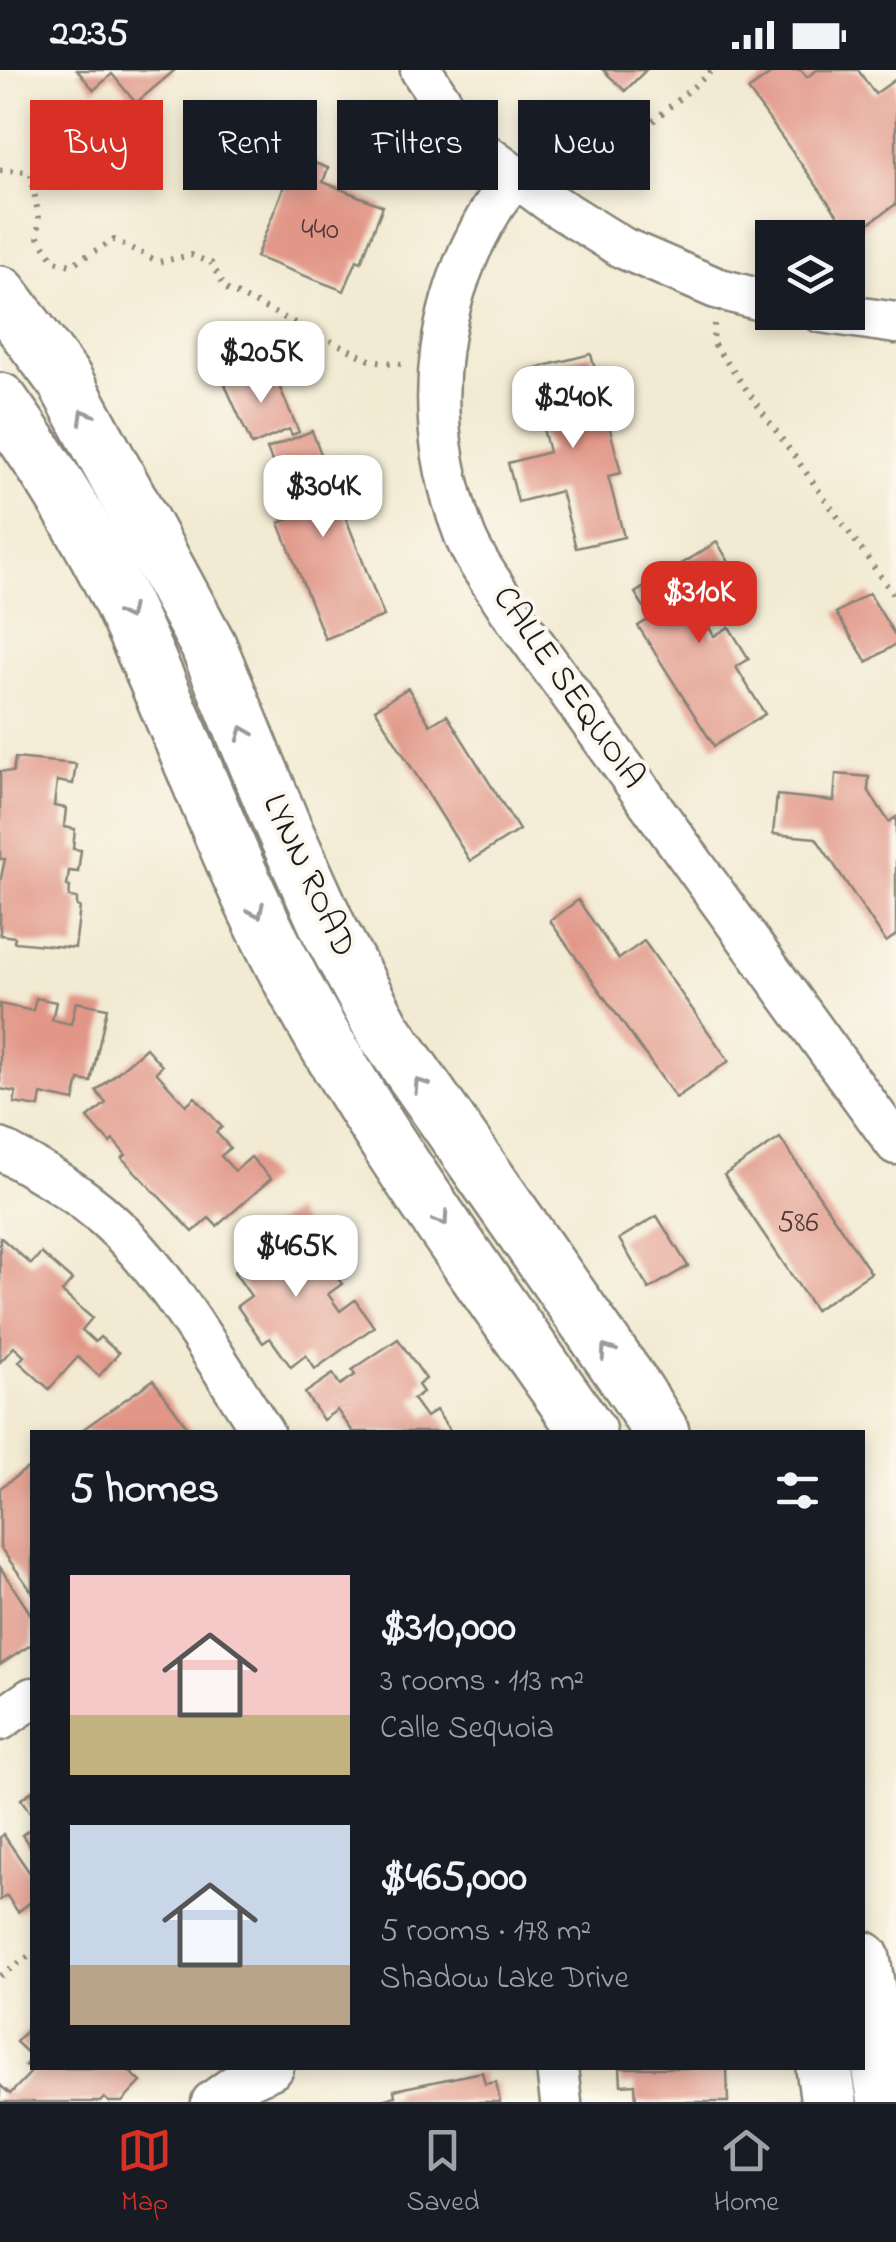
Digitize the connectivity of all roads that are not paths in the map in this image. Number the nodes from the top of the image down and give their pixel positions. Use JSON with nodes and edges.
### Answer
{"nodes":[{"id":1,"x":421,"y":70,"type":"edge"},
{"id":2,"x":513,"y":178,"type":"junction"},
{"id":3,"x":0,"y":294,"type":"edge"},
{"id":4,"x":755,"y":298,"type":"edge"},
{"id":5,"x":865,"y":318,"type":"edge"},
{"id":6,"x":896,"y":323,"type":"edge"},
{"id":7,"x":0,"y":401,"type":"edge"},
{"id":8,"x":896,"y":1144,"type":"edge"},
{"id":9,"x":0,"y":1149,"type":"edge"},
{"id":10,"x":262,"y":1430,"type":"edge"},
{"id":11,"x":587,"y":1430,"type":"edge"},
{"id":12,"x":660,"y":1430,"type":"edge"},
{"id":13,"x":30,"y":1699,"type":"edge"},
{"id":14,"x":0,"y":1720,"type":"edge"},
{"id":15,"x":865,"y":1977,"type":"edge"},
{"id":16,"x":269,"y":2070,"type":"edge"},
{"id":17,"x":557,"y":2070,"type":"edge"},
{"id":18,"x":824,"y":2070,"type":"edge"},
{"id":19,"x":212,"y":2102,"type":"edge"},
{"id":20,"x":561,"y":2102,"type":"edge"},
{"id":21,"x":829,"y":2102,"type":"edge"},
{"id":22,"x":886,"y":2102,"type":"edge"}],
"edges":[{"from":1,"to":2,"type":"street"},
{"from":2,"to":4,"type":"street"},
{"from":2,"to":8,"type":"street","name":"CALLE SEQUOIA"},
{"from":12,"to":3,"type":"main road","name":"LYNN ROAD","one_way":true},
{"from":5,"to":6,"type":"street"},
{"from":7,"to":11,"type":"main road","name":"LYNN ROAD","one_way":true},
{"from":9,"to":10,"type":"street"},
{"from":13,"to":14,"type":"street"},
{"from":15,"to":22,"type":"main road"},
{"from":16,"to":19,"type":"street"},
{"from":17,"to":20,"type":"street"},
{"from":18,"to":21,"type":"main road"}]}
